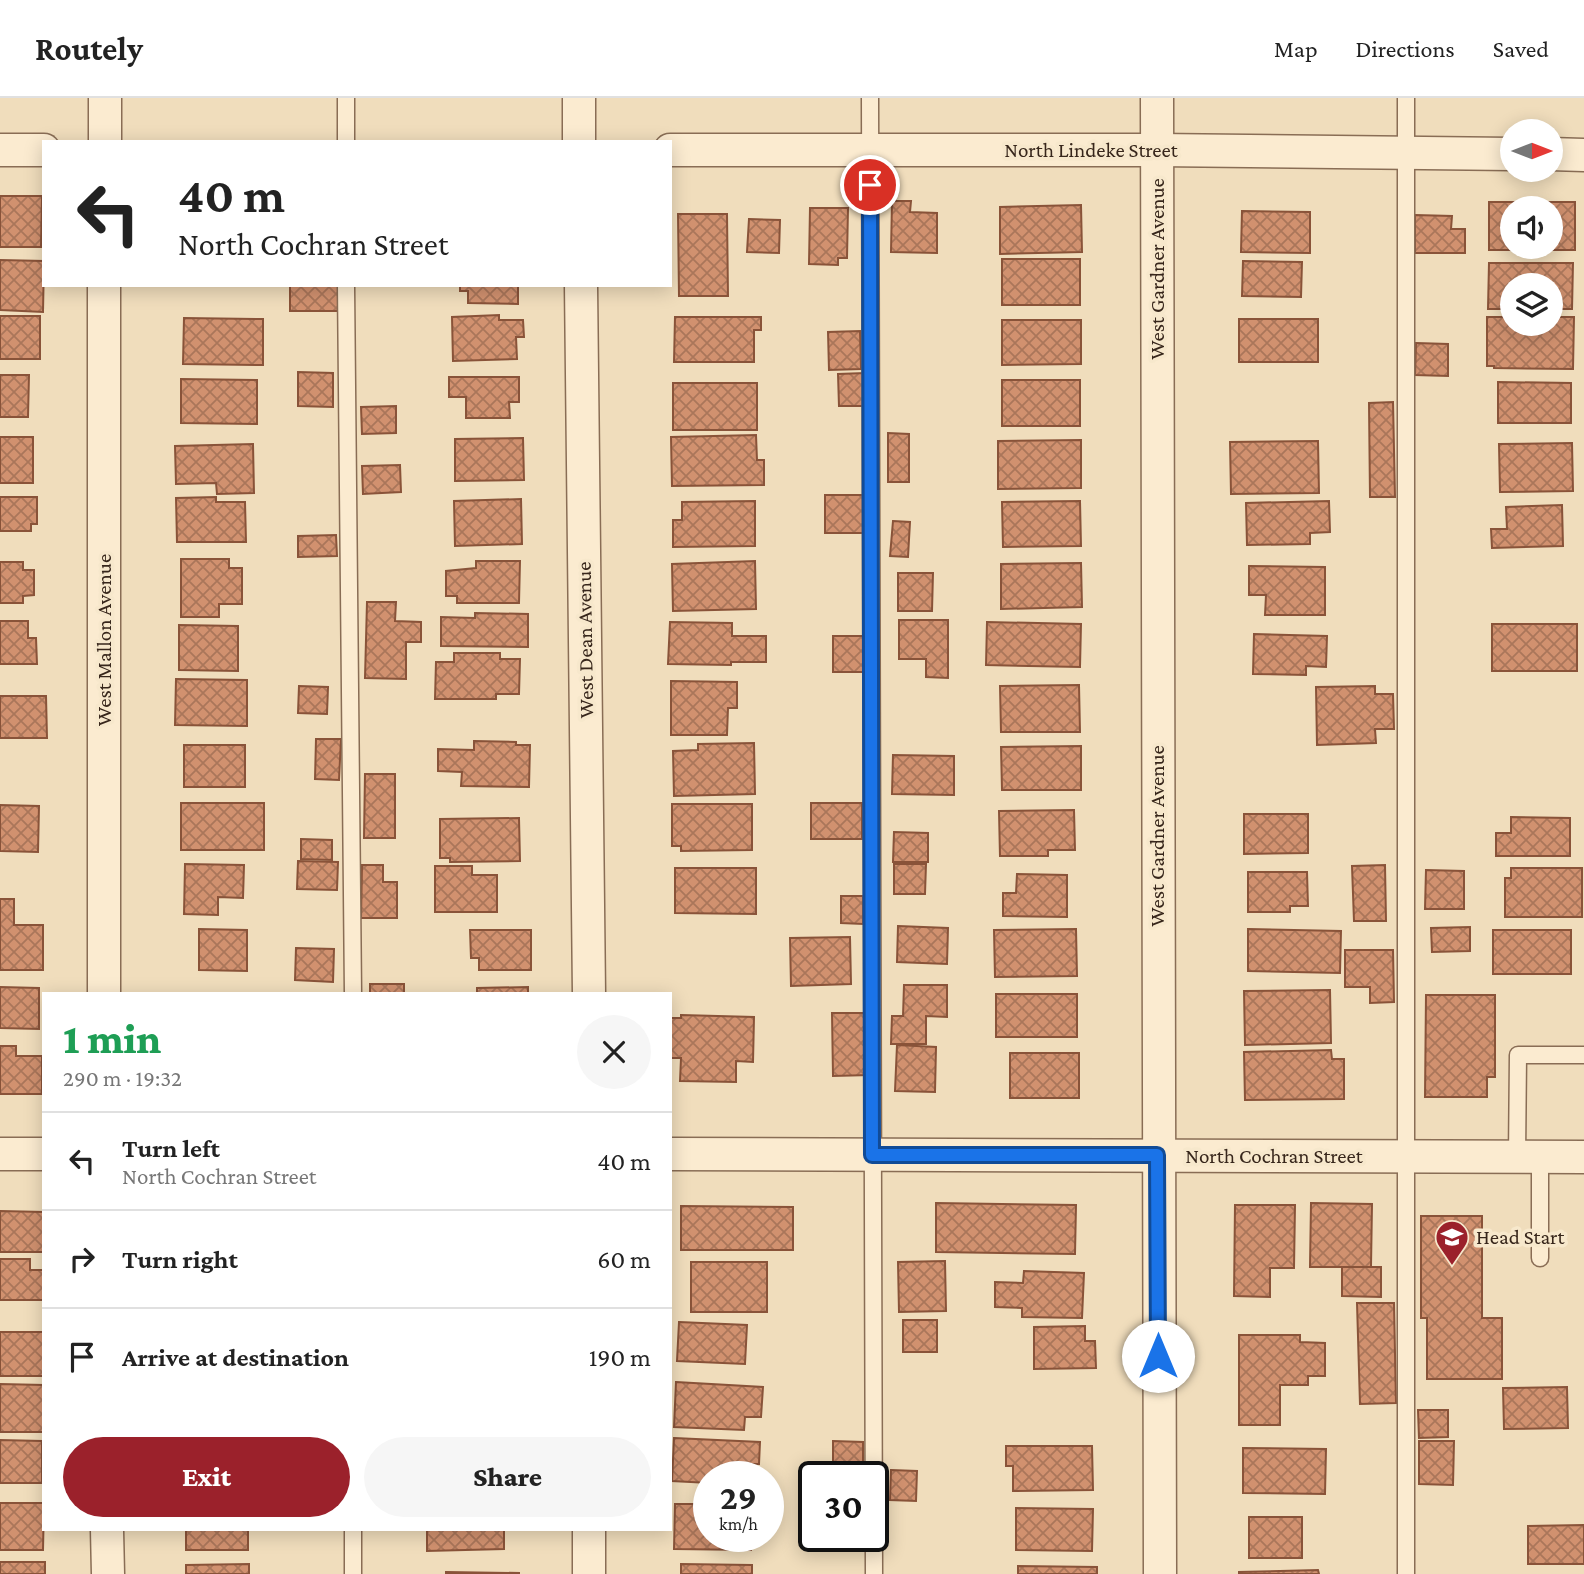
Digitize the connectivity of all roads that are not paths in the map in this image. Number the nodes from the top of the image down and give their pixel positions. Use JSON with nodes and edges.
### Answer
{"nodes":[{"id":1,"x":105,"y":98,"type":"edge"},
{"id":2,"x":346,"y":98,"type":"edge"},
{"id":3,"x":579,"y":98,"type":"edge"},
{"id":4,"x":870,"y":98,"type":"edge"},
{"id":5,"x":1157,"y":98,"type":"edge"},
{"id":6,"x":1406,"y":98,"type":"edge"},
{"id":7,"x":105,"y":140,"type":"edge"},
{"id":8,"x":346,"y":140,"type":"edge"},
{"id":9,"x":579,"y":140,"type":"edge"},
{"id":10,"x":0,"y":150,"type":"edge"},
{"id":11,"x":42,"y":150,"type":"edge"},
{"id":12,"x":672,"y":150,"type":"edge"},
{"id":13,"x":1157,"y":150,"type":"junction"},
{"id":14,"x":870,"y":151,"type":"junction"},
{"id":15,"x":1406,"y":153,"type":"junction"},
{"id":16,"x":1500,"y":154,"type":"edge"},
{"id":17,"x":1563,"y":154,"type":"edge"},
{"id":18,"x":1584,"y":155,"type":"edge"},
{"id":19,"x":104,"y":287,"type":"edge"},
{"id":20,"x":346,"y":287,"type":"edge"},
{"id":21,"x":580,"y":287,"type":"edge"},
{"id":22,"x":104,"y":992,"type":"edge"},
{"id":23,"x":353,"y":992,"type":"edge"},
{"id":24,"x":589,"y":992,"type":"edge"},
{"id":25,"x":1584,"y":1055,"type":"edge"},
{"id":26,"x":0,"y":1154,"type":"edge"},
{"id":27,"x":42,"y":1154,"type":"edge"},
{"id":28,"x":672,"y":1154,"type":"edge"},
{"id":29,"x":872,"y":1155,"type":"junction"},
{"id":30,"x":1157,"y":1155,"type":"junction"},
{"id":31,"x":1407,"y":1156,"type":"junction"},
{"id":32,"x":1529,"y":1157,"type":"junction"},
{"id":33,"x":1584,"y":1157,"type":"edge"},
{"id":34,"x":1540,"y":1258,"type":"dead end"},
{"id":35,"x":107,"y":1531,"type":"edge"},
{"id":36,"x":354,"y":1531,"type":"edge"},
{"id":37,"x":589,"y":1531,"type":"edge"},
{"id":38,"x":108,"y":1574,"type":"edge"},
{"id":39,"x":353,"y":1574,"type":"edge"},
{"id":40,"x":589,"y":1574,"type":"edge"},
{"id":41,"x":874,"y":1574,"type":"edge"},
{"id":42,"x":1160,"y":1574,"type":"edge"},
{"id":43,"x":1406,"y":1574,"type":"edge"}],
"edges":[{"from":1,"to":7,"type":"street"},
{"from":2,"to":8,"type":"lane"},
{"from":3,"to":9,"type":"street"},
{"from":4,"to":14,"type":"lane"},
{"from":5,"to":13,"type":"street","name":"West Gardner Avenue"},
{"from":6,"to":15,"type":"lane"},
{"from":10,"to":11,"type":"street"},
{"from":12,"to":14,"type":"street","name":"North Lindeke Street"},
{"from":13,"to":14,"type":"street","name":"North Lindeke Street"},
{"from":13,"to":15,"type":"street","name":"North Lindeke Street"},
{"from":13,"to":30,"type":"street","name":"West Gardner Avenue"},
{"from":14,"to":29,"type":"lane"},
{"from":15,"to":16,"type":"street","name":"North Lindeke Street"},
{"from":15,"to":31,"type":"lane"},
{"from":17,"to":18,"type":"street"},
{"from":19,"to":22,"type":"street","name":"West Mallon Avenue"},
{"from":20,"to":23,"type":"lane"},
{"from":21,"to":24,"type":"street","name":"West Dean Avenue"},
{"from":25,"to":32,"type":"lane"},
{"from":26,"to":27,"type":"street"},
{"from":28,"to":29,"type":"street","name":"North Cochran Street"},
{"from":29,"to":30,"type":"street","name":"North Cochran Street"},
{"from":29,"to":41,"type":"lane"},
{"from":30,"to":31,"type":"street","name":"North Cochran Street"},
{"from":30,"to":42,"type":"street","name":"West Gardner Avenue"},
{"from":31,"to":32,"type":"street","name":"North Cochran Street"},
{"from":31,"to":43,"type":"lane"},
{"from":32,"to":33,"type":"street","name":"North Cochran Street"},
{"from":32,"to":34,"type":"lane"},
{"from":35,"to":38,"type":"street"},
{"from":36,"to":39,"type":"lane"},
{"from":37,"to":40,"type":"street"}]}
